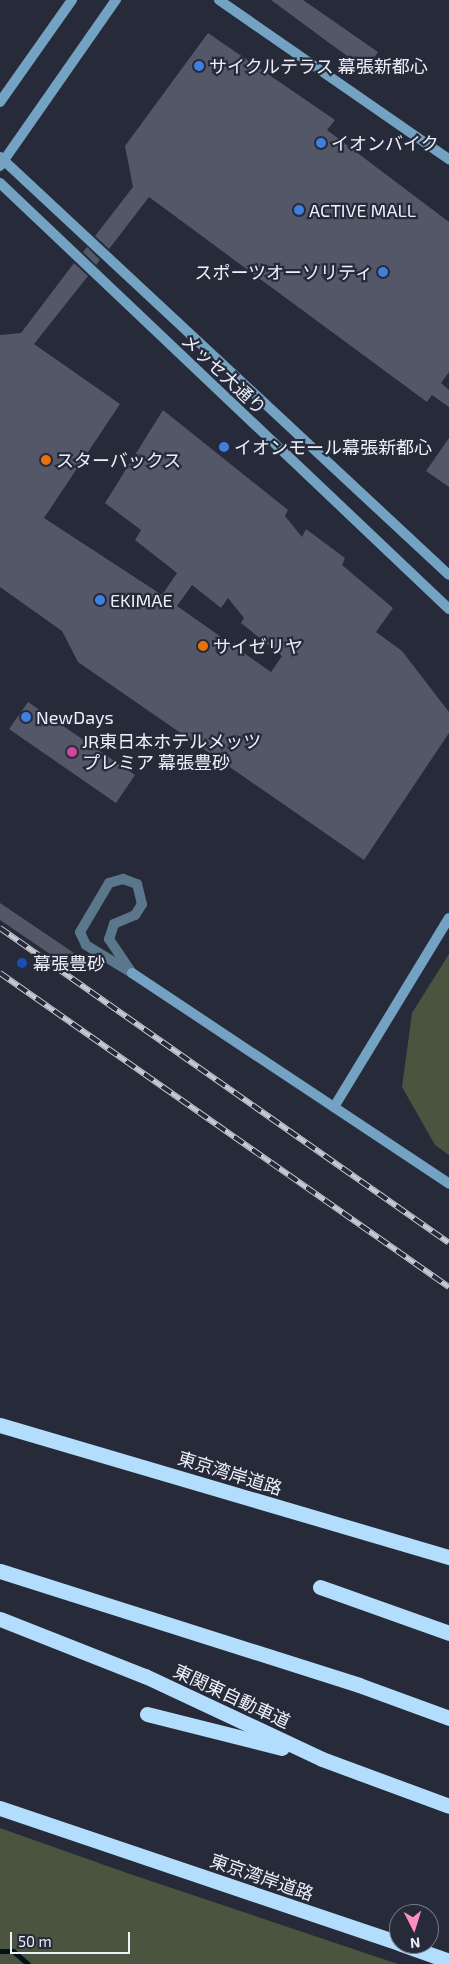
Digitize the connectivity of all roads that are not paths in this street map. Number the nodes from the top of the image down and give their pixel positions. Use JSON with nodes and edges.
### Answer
{"nodes":[{"id":1,"x":72,"y":0,"type":"edge"},
{"id":2,"x":116,"y":0,"type":"edge"},
{"id":3,"x":219,"y":0,"type":"edge"},
{"id":4,"x":0,"y":102,"type":"edge"},
{"id":5,"x":449,"y":159,"type":"edge"},
{"id":6,"x":1,"y":161,"type":"edge"},
{"id":7,"x":0,"y":183,"type":"edge"},
{"id":8,"x":449,"y":575,"type":"edge"},
{"id":9,"x":449,"y":609,"type":"edge"},
{"id":10,"x":449,"y":918,"type":"edge"},
{"id":11,"x":132,"y":973,"type":"junction"},
{"id":12,"x":334,"y":1107,"type":"junction"},
{"id":13,"x":449,"y":1184,"type":"edge"},
{"id":14,"x":0,"y":1425,"type":"edge"},
{"id":15,"x":449,"y":1557,"type":"edge"},
{"id":16,"x":0,"y":1571,"type":"edge"},
{"id":17,"x":320,"y":1587,"type":"dead end"},
{"id":18,"x":0,"y":1619,"type":"edge"},
{"id":19,"x":449,"y":1633,"type":"edge"},
{"id":20,"x":147,"y":1714,"type":"dead end"},
{"id":21,"x":449,"y":1718,"type":"edge"},
{"id":22,"x":322,"y":1759,"type":"junction"},
{"id":23,"x":449,"y":1806,"type":"edge"},
{"id":24,"x":0,"y":1808,"type":"edge"},
{"id":25,"x":389,"y":1940,"type":"edge"},
{"id":26,"x":429,"y":1954,"type":"edge"},
{"id":27,"x":449,"y":1961,"type":"edge"}],
"edges":[{"from":1,"to":4,"type":"street"},
{"from":2,"to":6,"type":"street"},
{"from":3,"to":5,"type":"street"},
{"from":6,"to":8,"type":"street","name":"メッセ大通り"},
{"from":7,"to":9,"type":"street","name":"メッセ大通り"},
{"from":10,"to":12,"type":"street"},
{"from":11,"to":11,"type":"street"},
{"from":11,"to":12,"type":"street"},
{"from":12,"to":13,"type":"street"},
{"from":14,"to":15,"type":"highway","name":"東京湾岸道路"},
{"from":16,"to":21,"type":"highway"},
{"from":17,"to":19,"type":"highway"},
{"from":18,"to":22,"type":"highway","name":"東関東自動車道"},
{"from":20,"to":22,"type":"highway"},
{"from":22,"to":23,"type":"highway","name":"東関東自動車道"},
{"from":24,"to":25,"type":"highway","name":"東京湾岸道路"},
{"from":26,"to":27,"type":"highway","name":"東京湾岸道路"}]}
